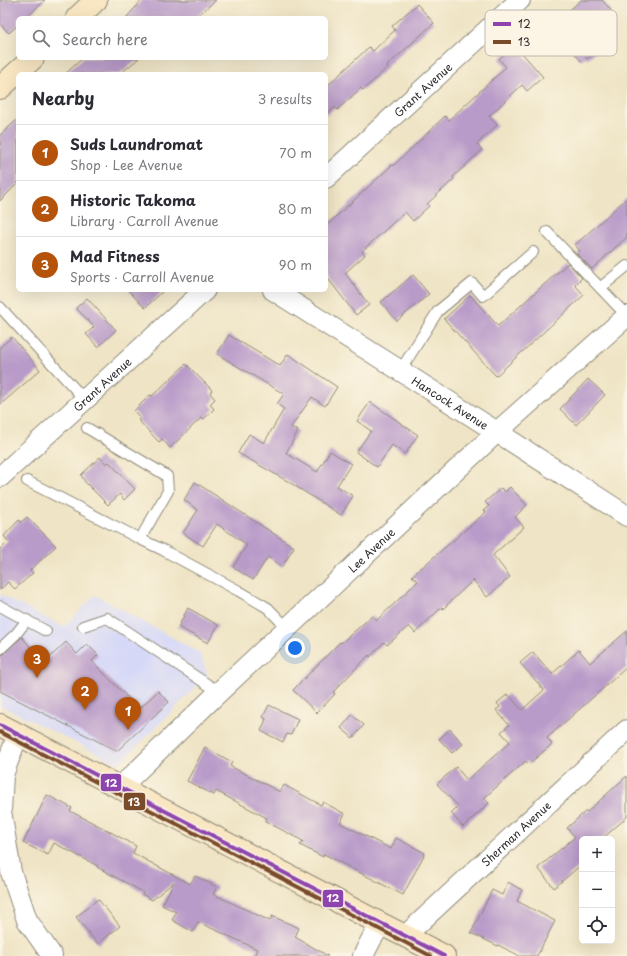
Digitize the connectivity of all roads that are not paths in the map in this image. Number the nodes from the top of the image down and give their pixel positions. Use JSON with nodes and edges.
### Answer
{"nodes":[{"id":1,"x":96,"y":0,"type":"edge"},
{"id":2,"x":520,"y":0,"type":"edge"},
{"id":3,"x":509,"y":10,"type":"edge"},
{"id":4,"x":79,"y":16,"type":"edge"},
{"id":5,"x":485,"y":32,"type":"edge"},
{"id":6,"x":31,"y":60,"type":"edge"},
{"id":7,"x":18,"y":72,"type":"edge"},
{"id":8,"x":16,"y":73,"type":"edge"},
{"id":9,"x":0,"y":88,"type":"edge"},
{"id":10,"x":328,"y":176,"type":"edge"},
{"id":11,"x":547,"y":232,"type":"dead end"},
{"id":12,"x":533,"y":252,"type":"dead end"},
{"id":13,"x":627,"y":266,"type":"edge"},
{"id":14,"x":600,"y":288,"type":"junction"},
{"id":15,"x":202,"y":292,"type":"edge"},
{"id":16,"x":276,"y":292,"type":"edge"},
{"id":17,"x":0,"y":307,"type":"edge"},
{"id":18,"x":627,"y":316,"type":"edge"},
{"id":19,"x":400,"y":371,"type":"junction"},
{"id":20,"x":85,"y":400,"type":"junction"},
{"id":21,"x":87,"y":428,"type":"dead end"},
{"id":22,"x":497,"y":432,"type":"junction"},
{"id":23,"x":0,"y":477,"type":"edge"},
{"id":24,"x":27,"y":481,"type":"dead end"},
{"id":25,"x":627,"y":516,"type":"edge"},
{"id":26,"x":140,"y":539,"type":"junction"},
{"id":27,"x":0,"y":606,"type":"edge"},
{"id":28,"x":26,"y":620,"type":"junction"},
{"id":29,"x":84,"y":626,"type":"dead end"},
{"id":30,"x":288,"y":629,"type":"junction"},
{"id":31,"x":46,"y":631,"type":"dead end"},
{"id":32,"x":0,"y":650,"type":"edge"},
{"id":33,"x":219,"y":692,"type":"junction"},
{"id":34,"x":9,"y":729,"type":"edge"},
{"id":35,"x":627,"y":730,"type":"edge"},
{"id":36,"x":119,"y":787,"type":"junction"},
{"id":37,"x":381,"y":924,"type":"junction"},
{"id":38,"x":405,"y":936,"type":"junction"},
{"id":39,"x":52,"y":956,"type":"edge"},
{"id":40,"x":363,"y":956,"type":"edge"},
{"id":41,"x":444,"y":956,"type":"edge"}],
"edges":[{"from":1,"to":4,"type":"main road"},
{"from":2,"to":3,"type":"street","name":"Grant Avenue"},
{"from":5,"to":10,"type":"street","name":"Grant Avenue"},
{"from":6,"to":7,"type":"main road"},
{"from":8,"to":9,"type":"main road"},
{"from":11,"to":14,"type":"lane"},
{"from":12,"to":19,"type":"lane"},
{"from":13,"to":14,"type":"lane"},
{"from":14,"to":18,"type":"lane"},
{"from":15,"to":20,"type":"street","name":"Grant Avenue"},
{"from":16,"to":19,"type":"street","name":"Hancock Avenue"},
{"from":17,"to":20,"type":"lane"},
{"from":18,"to":22,"type":"street","name":"Lee Avenue"},
{"from":19,"to":22,"type":"street","name":"Hancock Avenue"},
{"from":20,"to":23,"type":"street","name":"Grant Avenue"},
{"from":21,"to":26,"type":"lane"},
{"from":22,"to":25,"type":"street","name":"Hancock Avenue"},
{"from":22,"to":30,"type":"street","name":"Lee Avenue"},
{"from":24,"to":26,"type":"lane"},
{"from":26,"to":30,"type":"lane"},
{"from":27,"to":28,"type":"lane"},
{"from":28,"to":31,"type":"lane"},
{"from":28,"to":32,"type":"lane"},
{"from":29,"to":33,"type":"lane"},
{"from":30,"to":33,"type":"street","name":"Lee Avenue"},
{"from":33,"to":36,"type":"street","name":"Lee Avenue"},
{"from":34,"to":36,"type":"main road"},
{"from":34,"to":39,"type":"street"},
{"from":35,"to":38,"type":"street","name":"Sherman Avenue"},
{"from":36,"to":37,"type":"main road"},
{"from":37,"to":38,"type":"main road"},
{"from":37,"to":40,"type":"street"},
{"from":38,"to":41,"type":"main road"}]}
